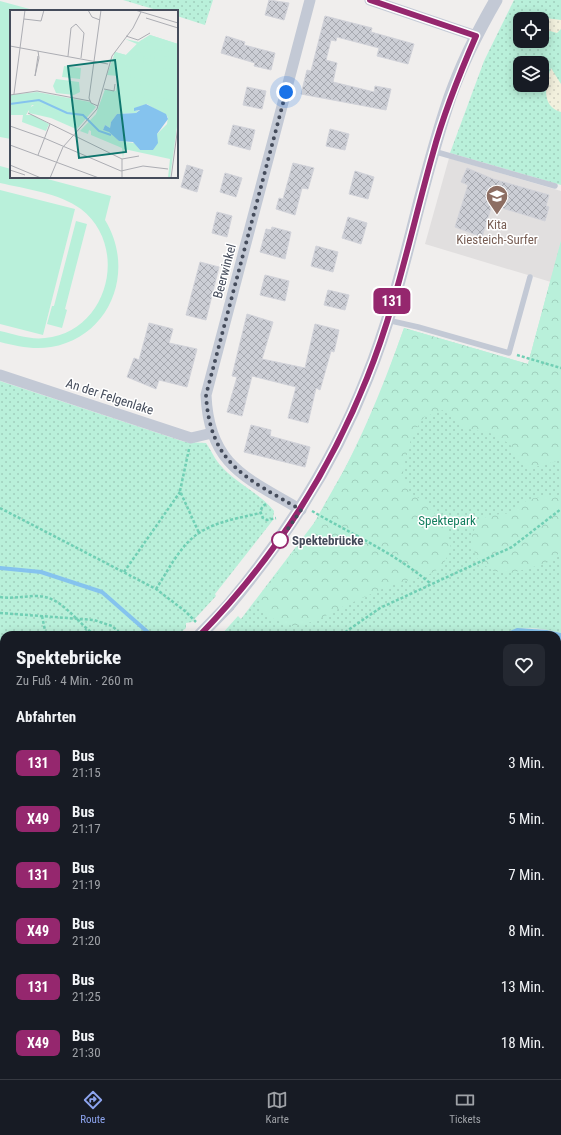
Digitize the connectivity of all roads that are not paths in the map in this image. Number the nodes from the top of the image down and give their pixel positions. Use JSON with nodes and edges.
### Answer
{"nodes":[{"id":1,"x":310,"y":0,"type":"edge"},
{"id":2,"x":370,"y":0,"type":"edge"},
{"id":3,"x":496,"y":0,"type":"edge"},
{"id":4,"x":476,"y":36,"type":"junction"},
{"id":5,"x":433,"y":151,"type":"junction"},
{"id":6,"x":555,"y":186,"type":"dead end"},
{"id":7,"x":530,"y":277,"type":"dead end"},
{"id":8,"x":387,"y":320,"type":"junction"},
{"id":9,"x":0,"y":376,"type":"edge"},
{"id":10,"x":212,"y":433,"type":"junction"},
{"id":11,"x":302,"y":508,"type":"junction"},
{"id":12,"x":204,"y":631,"type":"edge"}],
"edges":[{"from":1,"to":10,"type":"street","name":"Beerwinkel"},
{"from":2,"to":4,"type":"street"},
{"from":3,"to":4,"type":"street"},
{"from":4,"to":5,"type":"street"},
{"from":5,"to":6,"type":"lane"},
{"from":5,"to":8,"type":"street"},
{"from":7,"to":8,"type":"lane"},
{"from":8,"to":11,"type":"street"},
{"from":9,"to":10,"type":"street","name":"An der Felgenlake"},
{"from":10,"to":11,"type":"street","name":"Beerwinkel"},
{"from":11,"to":12,"type":"street","bridge":true}]}
